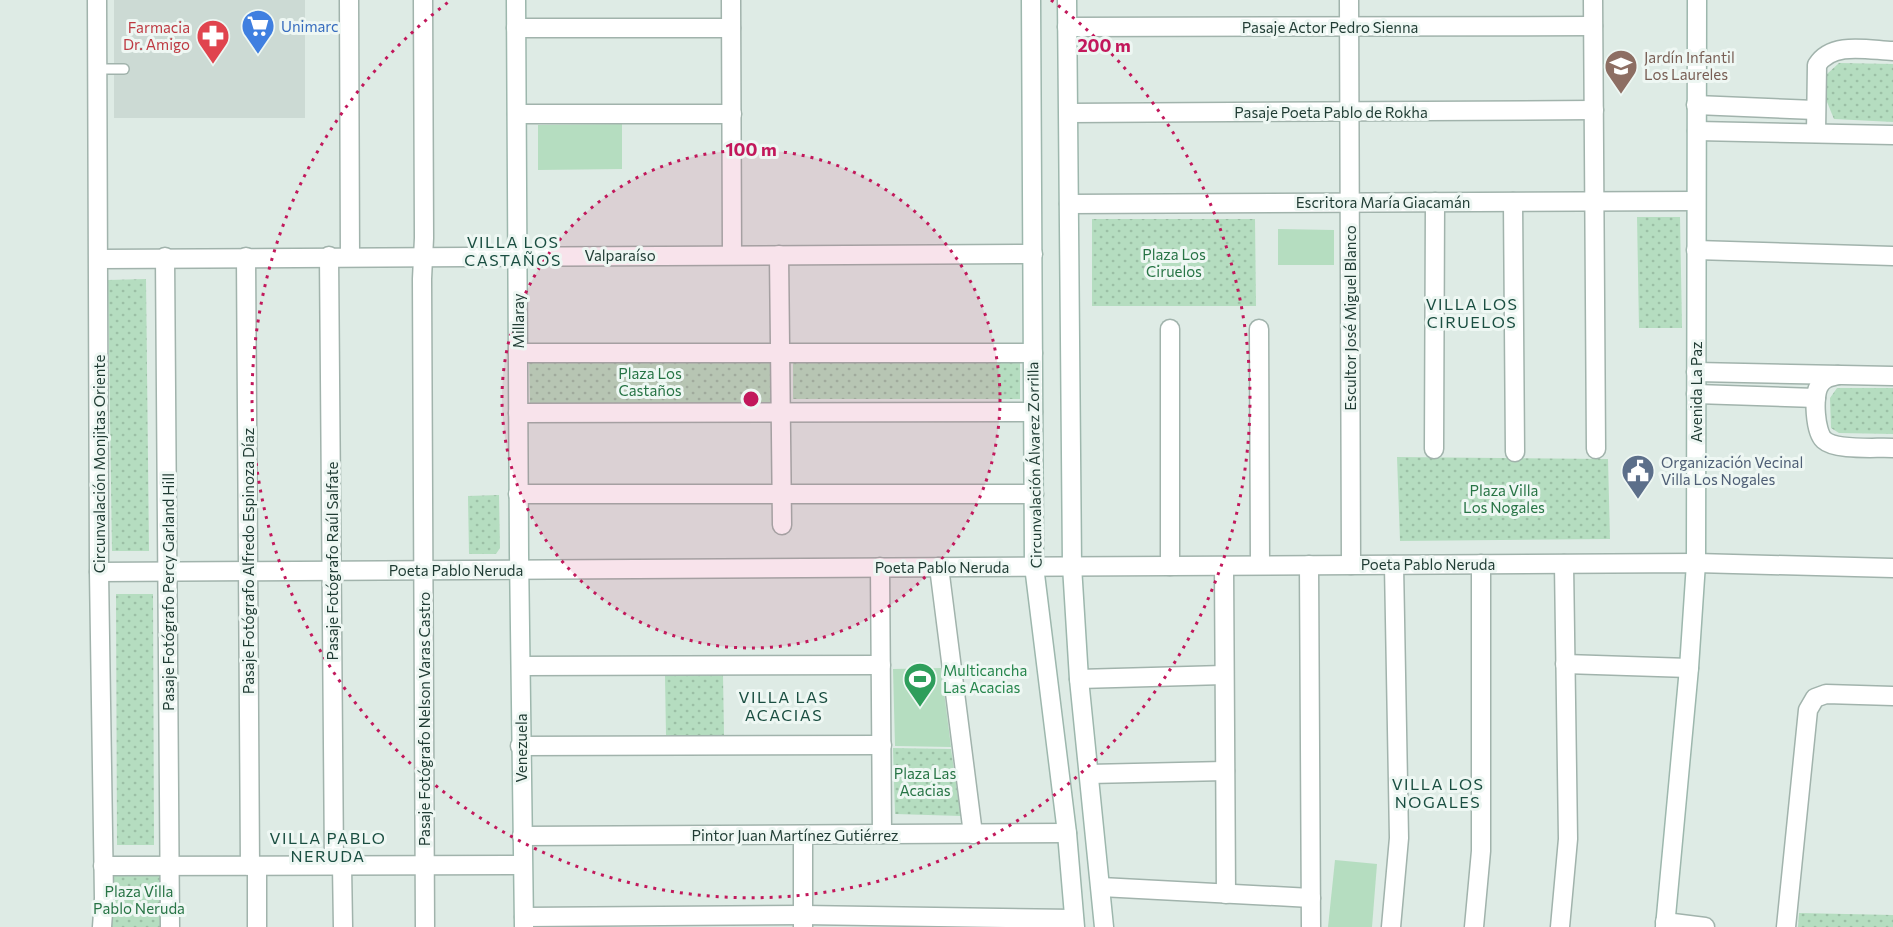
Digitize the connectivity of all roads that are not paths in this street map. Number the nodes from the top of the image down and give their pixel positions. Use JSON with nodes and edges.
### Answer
{"nodes":[{"id":1,"x":97,"y":0,"type":"edge"},
{"id":2,"x":349,"y":0,"type":"edge"},
{"id":3,"x":423,"y":0,"type":"edge"},
{"id":4,"x":516,"y":0,"type":"edge"},
{"id":5,"x":731,"y":0,"type":"edge"},
{"id":6,"x":1031,"y":0,"type":"edge"},
{"id":7,"x":1067,"y":0,"type":"edge"},
{"id":8,"x":1349,"y":0,"type":"edge"},
{"id":9,"x":1593,"y":0,"type":"edge"},
{"id":10,"x":1697,"y":0,"type":"edge"},
{"id":11,"x":1593,"y":26,"type":"junction"},
{"id":12,"x":1067,"y":27,"type":"junction"},
{"id":13,"x":1349,"y":27,"type":"junction"},
{"id":14,"x":516,"y":28,"type":"junction"},
{"id":15,"x":731,"y":28,"type":"junction"},
{"id":16,"x":1893,"y":51,"type":"edge"},
{"id":17,"x":97,"y":69,"type":"junction"},
{"id":18,"x":124,"y":69,"type":"dead end"},
{"id":19,"x":1696,"y":105,"type":"junction"},
{"id":20,"x":1594,"y":110,"type":"junction"},
{"id":21,"x":1815,"y":110,"type":"junction"},
{"id":22,"x":1349,"y":112,"type":"junction"},
{"id":23,"x":1069,"y":113,"type":"junction"},
{"id":24,"x":517,"y":114,"type":"junction"},
{"id":25,"x":732,"y":114,"type":"junction"},
{"id":26,"x":1697,"y":131,"type":"junction"},
{"id":27,"x":1816,"y":134,"type":"junction"},
{"id":28,"x":1893,"y":135,"type":"edge"},
{"id":29,"x":1594,"y":201,"type":"junction"},
{"id":30,"x":1696,"y":201,"type":"junction"},
{"id":31,"x":1350,"y":202,"type":"junction"},
{"id":32,"x":1435,"y":202,"type":"junction"},
{"id":33,"x":1513,"y":202,"type":"junction"},
{"id":34,"x":1069,"y":204,"type":"junction"},
{"id":35,"x":1696,"y":250,"type":"junction"},
{"id":36,"x":1033,"y":254,"type":"junction"},
{"id":37,"x":732,"y":255,"type":"junction"},
{"id":38,"x":779,"y":255,"type":"junction"},
{"id":39,"x":329,"y":256,"type":"junction"},
{"id":40,"x":517,"y":256,"type":"junction"},
{"id":41,"x":1893,"y":256,"type":"edge"},
{"id":42,"x":165,"y":257,"type":"junction"},
{"id":43,"x":246,"y":257,"type":"junction"},
{"id":44,"x":350,"y":257,"type":"junction"},
{"id":45,"x":422,"y":258,"type":"junction"},
{"id":46,"x":99,"y":259,"type":"junction"},
{"id":47,"x":1170,"y":329,"type":"dead end"},
{"id":48,"x":1259,"y":329,"type":"dead end"},
{"id":49,"x":518,"y":353,"type":"junction"},
{"id":50,"x":780,"y":353,"type":"junction"},
{"id":51,"x":1033,"y":353,"type":"junction"},
{"id":52,"x":1696,"y":372,"type":"junction"},
{"id":53,"x":1840,"y":374,"type":"junction"},
{"id":54,"x":1893,"y":376,"type":"edge"},
{"id":55,"x":1696,"y":394,"type":"junction"},
{"id":56,"x":1816,"y":398,"type":"junction"},
{"id":57,"x":1033,"y":412,"type":"junction"},
{"id":58,"x":518,"y":413,"type":"junction"},
{"id":59,"x":781,"y":413,"type":"junction"},
{"id":60,"x":1893,"y":448,"type":"edge"},
{"id":61,"x":1434,"y":449,"type":"dead end"},
{"id":62,"x":1596,"y":449,"type":"dead end"},
{"id":63,"x":1515,"y":452,"type":"dead end"},
{"id":64,"x":518,"y":494,"type":"junction"},
{"id":65,"x":782,"y":494,"type":"junction"},
{"id":66,"x":1034,"y":494,"type":"junction"},
{"id":67,"x":782,"y":525,"type":"dead end"},
{"id":68,"x":1696,"y":563,"type":"junction"},
{"id":69,"x":1481,"y":564,"type":"junction"},
{"id":70,"x":1564,"y":564,"type":"junction"},
{"id":71,"x":1260,"y":565,"type":"junction"},
{"id":72,"x":1309,"y":565,"type":"junction"},
{"id":73,"x":1351,"y":565,"type":"junction"},
{"id":74,"x":1394,"y":565,"type":"junction"},
{"id":75,"x":1034,"y":566,"type":"junction"},
{"id":76,"x":1072,"y":566,"type":"junction"},
{"id":77,"x":1170,"y":566,"type":"junction"},
{"id":78,"x":1224,"y":566,"type":"junction"},
{"id":79,"x":880,"y":567,"type":"junction"},
{"id":80,"x":939,"y":567,"type":"junction"},
{"id":81,"x":1893,"y":568,"type":"edge"},
{"id":82,"x":423,"y":570,"type":"junction"},
{"id":83,"x":519,"y":570,"type":"junction"},
{"id":84,"x":167,"y":571,"type":"junction"},
{"id":85,"x":248,"y":571,"type":"junction"},
{"id":86,"x":332,"y":571,"type":"junction"},
{"id":87,"x":99,"y":572,"type":"junction"},
{"id":88,"x":1565,"y":664,"type":"junction"},
{"id":89,"x":881,"y":665,"type":"junction"},
{"id":90,"x":521,"y":666,"type":"junction"},
{"id":91,"x":1689,"y":669,"type":"junction"},
{"id":92,"x":1224,"y":675,"type":"junction"},
{"id":93,"x":1079,"y":679,"type":"junction"},
{"id":94,"x":1893,"y":696,"type":"edge"},
{"id":95,"x":882,"y":745,"type":"junction"},
{"id":96,"x":520,"y":746,"type":"junction"},
{"id":97,"x":1225,"y":771,"type":"junction"},
{"id":98,"x":1089,"y":774,"type":"junction"},
{"id":99,"x":1067,"y":833,"type":"junction"},
{"id":100,"x":882,"y":834,"type":"junction"},
{"id":101,"x":973,"y":834,"type":"junction"},
{"id":102,"x":803,"y":835,"type":"junction"},
{"id":103,"x":522,"y":836,"type":"junction"},
{"id":104,"x":338,"y":865,"type":"junction"},
{"id":105,"x":425,"y":865,"type":"junction"},
{"id":106,"x":522,"y":865,"type":"junction"},
{"id":107,"x":103,"y":866,"type":"junction"},
{"id":108,"x":170,"y":866,"type":"junction"},
{"id":109,"x":254,"y":866,"type":"junction"},
{"id":110,"x":1101,"y":887,"type":"junction"},
{"id":111,"x":1226,"y":894,"type":"junction"},
{"id":112,"x":1311,"y":898,"type":"junction"},
{"id":113,"x":711,"y":921,"type":"edge"},
{"id":114,"x":803,"y":921,"type":"edge"},
{"id":115,"x":524,"y":922,"type":"edge"},
{"id":116,"x":884,"y":922,"type":"edge"},
{"id":117,"x":1075,"y":923,"type":"edge"},
{"id":118,"x":1665,"y":924,"type":"edge"},
{"id":119,"x":102,"y":927,"type":"edge"},
{"id":120,"x":170,"y":927,"type":"edge"},
{"id":121,"x":257,"y":927,"type":"edge"},
{"id":122,"x":342,"y":927,"type":"edge"},
{"id":123,"x":425,"y":927,"type":"edge"},
{"id":124,"x":1104,"y":927,"type":"edge"},
{"id":125,"x":1311,"y":927,"type":"edge"},
{"id":126,"x":1391,"y":927,"type":"edge"},
{"id":127,"x":1474,"y":927,"type":"edge"},
{"id":128,"x":1560,"y":927,"type":"edge"},
{"id":129,"x":1706,"y":927,"type":"edge"},
{"id":130,"x":1786,"y":927,"type":"edge"}],
"edges":[{"from":1,"to":17,"type":"street","name":"Circunvalación Monjitas Oriente"},
{"from":2,"to":44,"type":"street"},
{"from":3,"to":45,"type":"street","name":"Pasaje Fotógrafo Nelson Varas Castro"},
{"from":4,"to":14,"type":"street","name":"Millaray"},
{"from":5,"to":15,"type":"street"},
{"from":6,"to":36,"type":"street","name":"Circunvalación Álvarez Zorrilla"},
{"from":7,"to":12,"type":"street"},
{"from":8,"to":13,"type":"street","name":"Escultor José Miguel Blanco"},
{"from":9,"to":11,"type":"street"},
{"from":10,"to":19,"type":"street","name":"Avenida La Paz"},
{"from":11,"to":13,"type":"street","name":"Pasaje Actor Pedro Sienna"},
{"from":11,"to":20,"type":"street"},
{"from":12,"to":13,"type":"street","name":"Pasaje Actor Pedro Sienna"},
{"from":12,"to":23,"type":"street"},
{"from":13,"to":22,"type":"street","name":"Escultor José Miguel Blanco"},
{"from":14,"to":15,"type":"street"},
{"from":14,"to":24,"type":"street","name":"Millaray"},
{"from":15,"to":25,"type":"street"},
{"from":16,"to":21,"type":"street"},
{"from":17,"to":18,"type":"lane"},
{"from":17,"to":46,"type":"street","name":"Circunvalación Monjitas Oriente"},
{"from":19,"to":21,"type":"street"},
{"from":19,"to":26,"type":"street","name":"Avenida La Paz"},
{"from":20,"to":22,"type":"street","name":"Pasaje Poeta Pablo de Rokha"},
{"from":20,"to":29,"type":"street"},
{"from":21,"to":27,"type":"street"},
{"from":22,"to":23,"type":"street","name":"Pasaje Poeta Pablo de Rokha"},
{"from":22,"to":31,"type":"street","name":"Escultor José Miguel Blanco"},
{"from":23,"to":34,"type":"street"},
{"from":24,"to":25,"type":"street"},
{"from":24,"to":40,"type":"street","name":"Millaray"},
{"from":25,"to":37,"type":"street"},
{"from":26,"to":27,"type":"street"},
{"from":26,"to":30,"type":"street","name":"Avenida La Paz"},
{"from":27,"to":28,"type":"street"},
{"from":29,"to":30,"type":"street","name":"Escritora María Giacamán"},
{"from":29,"to":33,"type":"street","name":"Escritora María Giacamán"},
{"from":29,"to":62,"type":"street"},
{"from":30,"to":35,"type":"street","name":"Avenida La Paz"},
{"from":31,"to":32,"type":"street","name":"Escritora María Giacamán"},
{"from":31,"to":34,"type":"street","name":"Escritora María Giacamán"},
{"from":31,"to":73,"type":"street","name":"Escultor José Miguel Blanco"},
{"from":32,"to":33,"type":"street","name":"Escritora María Giacamán"},
{"from":32,"to":61,"type":"street"},
{"from":33,"to":63,"type":"street"},
{"from":34,"to":76,"type":"street"},
{"from":35,"to":41,"type":"street"},
{"from":35,"to":52,"type":"street","name":"Avenida La Paz"},
{"from":36,"to":38,"type":"street","name":"Valparaíso"},
{"from":36,"to":51,"type":"street","name":"Circunvalación Álvarez Zorrilla"},
{"from":37,"to":38,"type":"street","name":"Valparaíso"},
{"from":37,"to":40,"type":"street","name":"Valparaíso"},
{"from":38,"to":50,"type":"street"},
{"from":39,"to":43,"type":"street","name":"Valparaíso"},
{"from":39,"to":44,"type":"street","name":"Valparaíso"},
{"from":39,"to":86,"type":"street","name":"Pasaje Fotógrafo Raúl Salfate"},
{"from":40,"to":45,"type":"street","name":"Valparaíso"},
{"from":40,"to":49,"type":"street","name":"Millaray"},
{"from":42,"to":43,"type":"street","name":"Valparaíso"},
{"from":42,"to":46,"type":"street","name":"Valparaíso"},
{"from":42,"to":84,"type":"street","name":"Pasaje Fotógrafo Percy Garland Hill"},
{"from":43,"to":85,"type":"street","name":"Pasaje Fotógrafo Alfredo Espinoza Díaz"},
{"from":44,"to":45,"type":"street","name":"Valparaíso"},
{"from":45,"to":82,"type":"street","name":"Pasaje Fotógrafo Nelson Varas Castro"},
{"from":46,"to":87,"type":"street","name":"Circunvalación Monjitas Oriente"},
{"from":47,"to":77,"type":"street"},
{"from":48,"to":71,"type":"street"},
{"from":49,"to":50,"type":"street"},
{"from":49,"to":58,"type":"street","name":"Millaray"},
{"from":50,"to":51,"type":"street"},
{"from":50,"to":59,"type":"street"},
{"from":51,"to":57,"type":"street","name":"Circunvalación Álvarez Zorrilla"},
{"from":52,"to":53,"type":"street"},
{"from":52,"to":55,"type":"street","name":"Avenida La Paz"},
{"from":53,"to":54,"type":"street"},
{"from":53,"to":56,"type":"street"},
{"from":55,"to":56,"type":"street"},
{"from":55,"to":68,"type":"street","name":"Avenida La Paz"},
{"from":56,"to":60,"type":"street"},
{"from":57,"to":59,"type":"street"},
{"from":57,"to":66,"type":"street","name":"Circunvalación Álvarez Zorrilla"},
{"from":58,"to":59,"type":"street"},
{"from":58,"to":64,"type":"street","name":"Millaray"},
{"from":59,"to":65,"type":"street"},
{"from":64,"to":65,"type":"street"},
{"from":64,"to":83,"type":"street","name":"Millaray"},
{"from":65,"to":66,"type":"street"},
{"from":65,"to":67,"type":"street"},
{"from":66,"to":75,"type":"street","name":"Circunvalación Álvarez Zorrilla"},
{"from":68,"to":70,"type":"street","name":"Poeta Pablo Neruda"},
{"from":68,"to":81,"type":"street","name":"Poeta Pablo Neruda"},
{"from":68,"to":91,"type":"street","name":"Avenida La Paz"},
{"from":69,"to":70,"type":"street","name":"Poeta Pablo Neruda"},
{"from":69,"to":74,"type":"street","name":"Poeta Pablo Neruda"},
{"from":69,"to":127,"type":"street"},
{"from":70,"to":88,"type":"street"},
{"from":71,"to":72,"type":"street","name":"Poeta Pablo Neruda"},
{"from":71,"to":78,"type":"street","name":"Poeta Pablo Neruda"},
{"from":72,"to":73,"type":"street","name":"Poeta Pablo Neruda"},
{"from":72,"to":112,"type":"street"},
{"from":73,"to":74,"type":"street","name":"Poeta Pablo Neruda"},
{"from":74,"to":126,"type":"street"},
{"from":75,"to":76,"type":"street","name":"Poeta Pablo Neruda"},
{"from":75,"to":80,"type":"street","name":"Poeta Pablo Neruda"},
{"from":75,"to":99,"type":"street","name":"Circunvalación Álvarez Zorrilla"},
{"from":76,"to":77,"type":"street","name":"Poeta Pablo Neruda"},
{"from":76,"to":93,"type":"street"},
{"from":77,"to":78,"type":"street","name":"Poeta Pablo Neruda"},
{"from":78,"to":92,"type":"street"},
{"from":79,"to":80,"type":"street","name":"Poeta Pablo Neruda"},
{"from":79,"to":83,"type":"street","name":"Poeta Pablo Neruda"},
{"from":79,"to":89,"type":"street"},
{"from":80,"to":101,"type":"street"},
{"from":82,"to":83,"type":"street","name":"Poeta Pablo Neruda"},
{"from":82,"to":86,"type":"street","name":"Poeta Pablo Neruda"},
{"from":82,"to":105,"type":"street","name":"Pasaje Fotógrafo Nelson Varas Castro"},
{"from":83,"to":90,"type":"street","name":"Venezuela"},
{"from":84,"to":85,"type":"street","name":"Poeta Pablo Neruda"},
{"from":84,"to":87,"type":"street","name":"Poeta Pablo Neruda"},
{"from":84,"to":108,"type":"street","name":"Pasaje Fotógrafo Percy Garland Hill"},
{"from":85,"to":86,"type":"street","name":"Poeta Pablo Neruda"},
{"from":85,"to":109,"type":"street","name":"Pasaje Fotógrafo Alfredo Espinoza Díaz"},
{"from":86,"to":104,"type":"street","name":"Pasaje Fotógrafo Raúl Salfate"},
{"from":87,"to":107,"type":"street","name":"Circunvalación Monjitas Oriente"},
{"from":88,"to":91,"type":"street"},
{"from":88,"to":128,"type":"street"},
{"from":89,"to":90,"type":"street"},
{"from":89,"to":95,"type":"street"},
{"from":90,"to":96,"type":"street","name":"Venezuela"},
{"from":91,"to":118,"type":"street","name":"Avenida La Paz"},
{"from":92,"to":93,"type":"street"},
{"from":92,"to":97,"type":"street"},
{"from":93,"to":98,"type":"street"},
{"from":94,"to":130,"type":"street"},
{"from":95,"to":96,"type":"street"},
{"from":95,"to":100,"type":"street"},
{"from":96,"to":103,"type":"street","name":"Venezuela"},
{"from":97,"to":98,"type":"street"},
{"from":97,"to":111,"type":"street"},
{"from":98,"to":110,"type":"street"},
{"from":99,"to":101,"type":"street","name":"Pintor Juan Martínez Gutiérrez"},
{"from":99,"to":117,"type":"street","name":"Circunvalación Álvarez Zorrilla"},
{"from":100,"to":101,"type":"street","name":"Pintor Juan Martínez Gutiérrez"},
{"from":100,"to":102,"type":"street","name":"Pintor Juan Martínez Gutiérrez"},
{"from":102,"to":103,"type":"street","name":"Pintor Juan Martínez Gutiérrez"},
{"from":102,"to":114,"type":"street"},
{"from":103,"to":106,"type":"street","name":"Venezuela"},
{"from":104,"to":105,"type":"street"},
{"from":104,"to":109,"type":"street"},
{"from":104,"to":122,"type":"street","name":"Pasaje Fotógrafo Raúl Salfate"},
{"from":105,"to":106,"type":"street"},
{"from":105,"to":123,"type":"street","name":"Pasaje Fotógrafo Nelson Varas Castro"},
{"from":106,"to":115,"type":"street","name":"Venezuela"},
{"from":107,"to":108,"type":"street"},
{"from":107,"to":119,"type":"street","name":"Circunvalación Monjitas Oriente"},
{"from":108,"to":109,"type":"street"},
{"from":108,"to":120,"type":"street","name":"Pasaje Fotógrafo Percy Garland Hill"},
{"from":109,"to":121,"type":"street","name":"Pasaje Fotógrafo Alfredo Espinoza Díaz"},
{"from":110,"to":111,"type":"street"},
{"from":110,"to":124,"type":"street"},
{"from":111,"to":112,"type":"street"},
{"from":112,"to":125,"type":"street"},
{"from":113,"to":114,"type":"street"},
{"from":113,"to":115,"type":"street"},
{"from":114,"to":116,"type":"street"},
{"from":116,"to":117,"type":"street"},
{"from":118,"to":129,"type":"street"}]}
